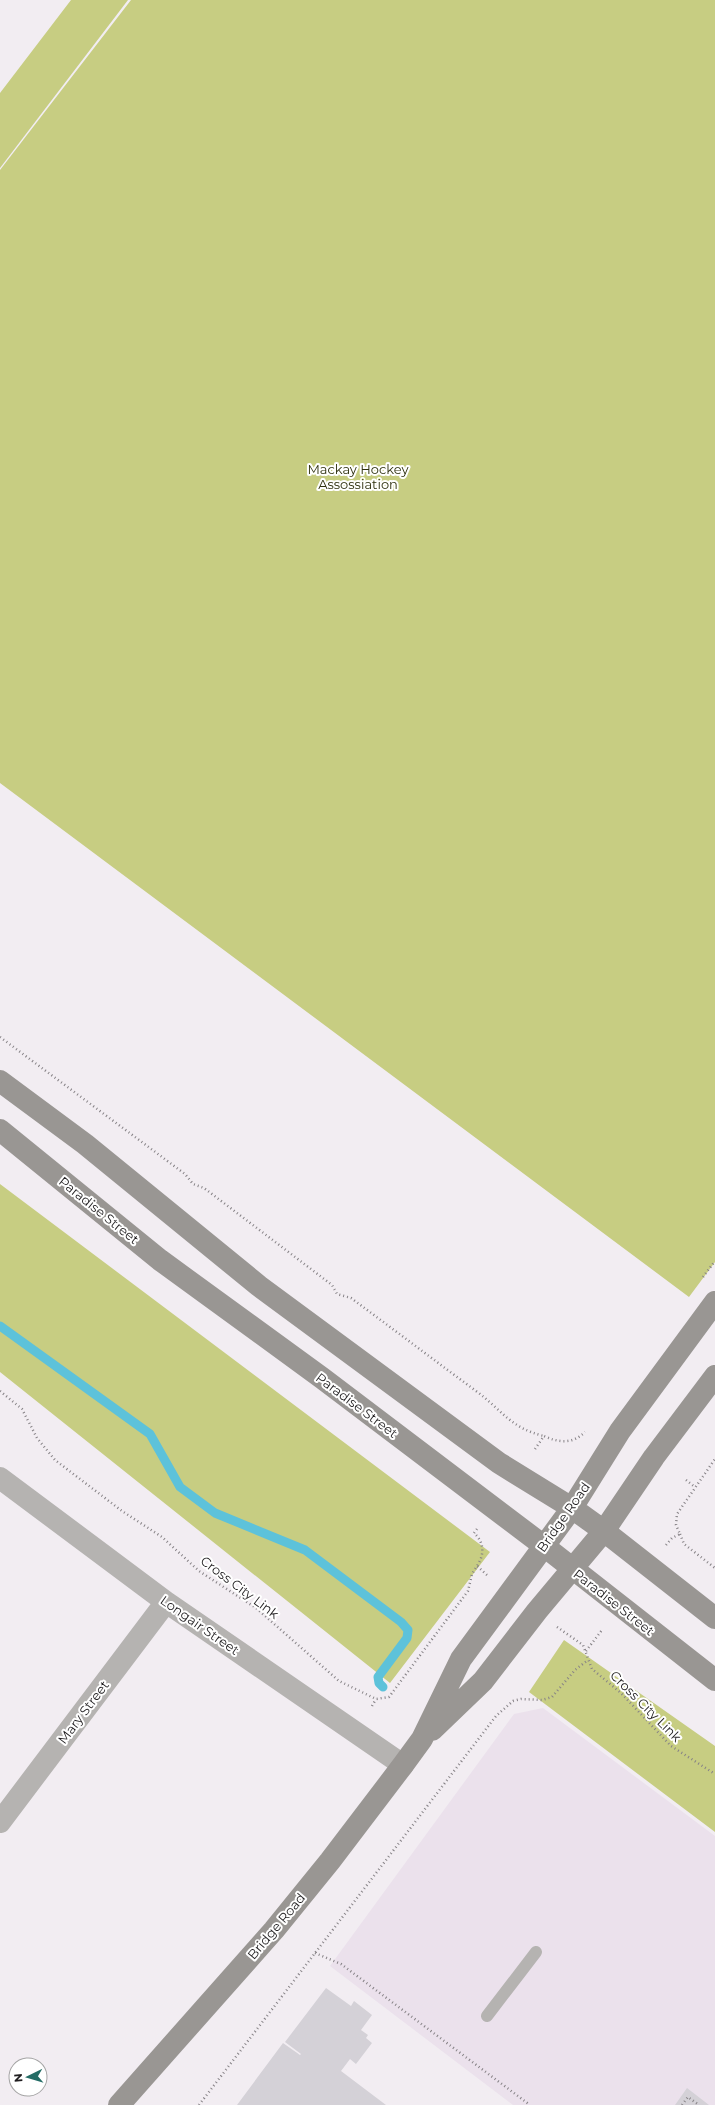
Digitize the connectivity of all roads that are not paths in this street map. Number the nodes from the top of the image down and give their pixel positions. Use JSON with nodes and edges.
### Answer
{"nodes":[{"id":1,"x":0,"y":1081,"type":"edge"},
{"id":2,"x":0,"y":1130,"type":"edge"},
{"id":3,"x":715,"y":1302,"type":"edge"},
{"id":4,"x":715,"y":1376,"type":"edge"},
{"id":5,"x":0,"y":1478,"type":"edge"},
{"id":6,"x":572,"y":1508,"type":"junction"},
{"id":7,"x":604,"y":1531,"type":"junction"},
{"id":8,"x":544,"y":1546,"type":"junction"},
{"id":9,"x":573,"y":1570,"type":"junction"},
{"id":10,"x":166,"y":1602,"type":"junction"},
{"id":11,"x":715,"y":1618,"type":"edge"},
{"id":12,"x":715,"y":1680,"type":"edge"},
{"id":13,"x":422,"y":1739,"type":"junction"},
{"id":14,"x":403,"y":1765,"type":"junction"},
{"id":15,"x":0,"y":1822,"type":"edge"},
{"id":16,"x":536,"y":1952,"type":"dead end"},
{"id":17,"x":487,"y":2016,"type":"dead end"},
{"id":18,"x":119,"y":2105,"type":"edge"}],
"edges":[{"from":1,"to":6,"type":"street"},
{"from":2,"to":8,"type":"street","name":"Paradise Street"},
{"from":3,"to":6,"type":"street","name":"Bridge Road"},
{"from":4,"to":7,"type":"street","name":"Bridge Road"},
{"from":5,"to":10,"type":"street","name":"Longair Street"},
{"from":6,"to":7,"type":"street"},
{"from":6,"to":8,"type":"street","name":"Bridge Road"},
{"from":7,"to":9,"type":"street","name":"Bridge Road"},
{"from":7,"to":11,"type":"street"},
{"from":8,"to":9,"type":"street","name":"Paradise Street"},
{"from":8,"to":13,"type":"street","name":"Bridge Road"},
{"from":9,"to":12,"type":"street","name":"Paradise Street"},
{"from":9,"to":13,"type":"street","name":"Bridge Road"},
{"from":10,"to":14,"type":"street","name":"Longair Street"},
{"from":10,"to":15,"type":"street","name":"Mary Street"},
{"from":13,"to":14,"type":"street","name":"Bridge Road"},
{"from":14,"to":18,"type":"street","name":"Bridge Road"},
{"from":16,"to":17,"type":"lane"}]}
